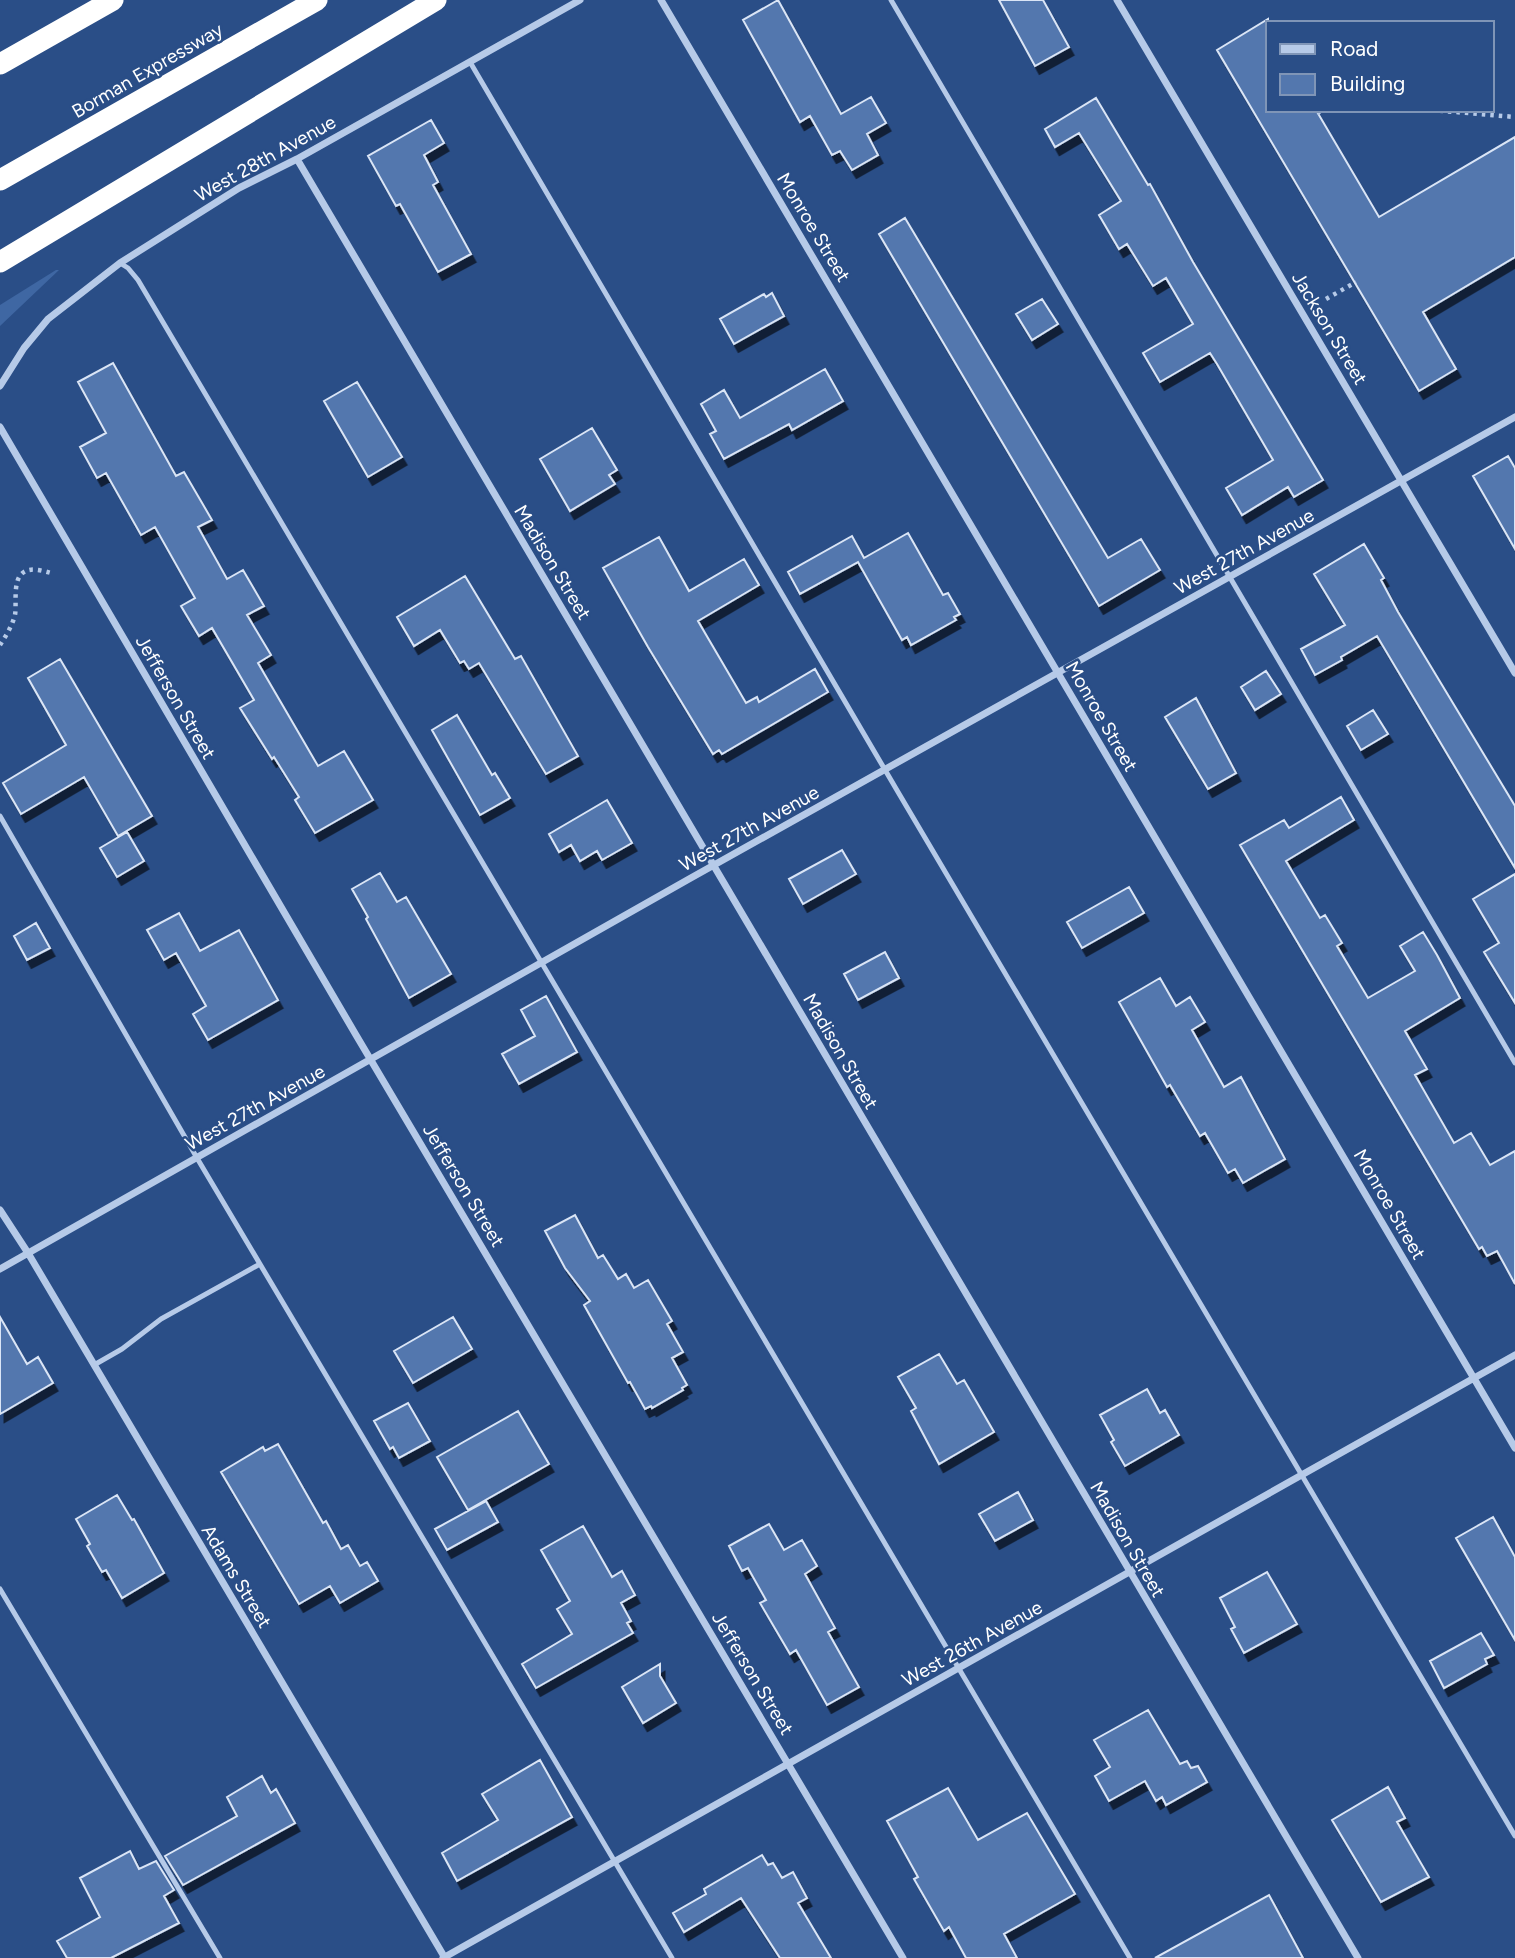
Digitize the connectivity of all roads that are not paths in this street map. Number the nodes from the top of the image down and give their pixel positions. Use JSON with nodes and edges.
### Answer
{"nodes":[{"id":1,"x":113,"y":0,"type":"edge"},
{"id":2,"x":317,"y":0,"type":"edge"},
{"id":3,"x":436,"y":0,"type":"edge"},
{"id":4,"x":580,"y":0,"type":"edge"},
{"id":5,"x":661,"y":0,"type":"edge"},
{"id":6,"x":891,"y":0,"type":"edge"},
{"id":7,"x":1118,"y":0,"type":"edge"},
{"id":8,"x":470,"y":62,"type":"junction"},
{"id":9,"x":0,"y":64,"type":"edge"},
{"id":10,"x":297,"y":159,"type":"junction"},
{"id":11,"x":0,"y":180,"type":"edge"},
{"id":12,"x":0,"y":262,"type":"edge"},
{"id":13,"x":120,"y":262,"type":"junction"},
{"id":14,"x":0,"y":386,"type":"edge"},
{"id":15,"x":1515,"y":417,"type":"edge"},
{"id":16,"x":0,"y":427,"type":"edge"},
{"id":17,"x":1402,"y":481,"type":"junction"},
{"id":18,"x":1230,"y":578,"type":"junction"},
{"id":19,"x":1059,"y":673,"type":"junction"},
{"id":20,"x":1515,"y":673,"type":"edge"},
{"id":21,"x":885,"y":770,"type":"junction"},
{"id":22,"x":0,"y":816,"type":"edge"},
{"id":23,"x":714,"y":865,"type":"junction"},
{"id":24,"x":542,"y":962,"type":"junction"},
{"id":25,"x":371,"y":1060,"type":"junction"},
{"id":26,"x":1515,"y":1063,"type":"edge"},
{"id":27,"x":197,"y":1158,"type":"junction"},
{"id":28,"x":0,"y":1210,"type":"edge"},
{"id":29,"x":28,"y":1253,"type":"junction"},
{"id":30,"x":260,"y":1264,"type":"junction"},
{"id":31,"x":0,"y":1269,"type":"edge"},
{"id":32,"x":1515,"y":1355,"type":"edge"},
{"id":33,"x":94,"y":1365,"type":"junction"},
{"id":34,"x":1474,"y":1378,"type":"junction"},
{"id":35,"x":1515,"y":1448,"type":"edge"},
{"id":36,"x":1302,"y":1475,"type":"junction"},
{"id":37,"x":1129,"y":1572,"type":"junction"},
{"id":38,"x":0,"y":1589,"type":"edge"},
{"id":39,"x":960,"y":1668,"type":"junction"},
{"id":40,"x":788,"y":1764,"type":"junction"},
{"id":41,"x":1515,"y":1836,"type":"edge"},
{"id":42,"x":615,"y":1861,"type":"junction"},
{"id":43,"x":220,"y":1958,"type":"edge"},
{"id":44,"x":444,"y":1958,"type":"edge"},
{"id":45,"x":672,"y":1958,"type":"edge"},
{"id":46,"x":903,"y":1958,"type":"edge"},
{"id":47,"x":1130,"y":1958,"type":"edge"},
{"id":48,"x":1358,"y":1958,"type":"edge"}],
"edges":[{"from":1,"to":9,"type":"highway"},
{"from":2,"to":11,"type":"highway","name":"Borman Expressway"},
{"from":3,"to":12,"type":"highway"},
{"from":4,"to":8,"type":"street","name":"West 28th Avenue"},
{"from":5,"to":19,"type":"street","name":"Monroe Street"},
{"from":6,"to":18,"type":"lane"},
{"from":7,"to":17,"type":"street","name":"Jackson Street"},
{"from":8,"to":10,"type":"street","name":"West 28th Avenue"},
{"from":8,"to":21,"type":"lane"},
{"from":10,"to":13,"type":"street","name":"West 28th Avenue"},
{"from":10,"to":23,"type":"street","name":"Madison Street"},
{"from":13,"to":14,"type":"street","name":"West 28th Avenue"},
{"from":13,"to":24,"type":"lane"},
{"from":15,"to":17,"type":"street","name":"West 27th Avenue"},
{"from":16,"to":25,"type":"street","name":"Jefferson Street"},
{"from":17,"to":18,"type":"street","name":"West 27th Avenue"},
{"from":17,"to":20,"type":"street","name":"Jackson Street"},
{"from":18,"to":19,"type":"street","name":"West 27th Avenue"},
{"from":18,"to":26,"type":"lane"},
{"from":19,"to":21,"type":"street","name":"West 27th Avenue"},
{"from":19,"to":34,"type":"street","name":"Monroe Street"},
{"from":21,"to":23,"type":"street","name":"West 27th Avenue"},
{"from":21,"to":36,"type":"lane"},
{"from":22,"to":27,"type":"lane"},
{"from":23,"to":24,"type":"street","name":"West 27th Avenue"},
{"from":23,"to":37,"type":"street","name":"Madison Street"},
{"from":24,"to":25,"type":"street","name":"West 27th Avenue"},
{"from":24,"to":39,"type":"lane"},
{"from":25,"to":27,"type":"street","name":"West 27th Avenue"},
{"from":25,"to":40,"type":"street","name":"Jefferson Street"},
{"from":27,"to":29,"type":"street","name":"West 27th Avenue"},
{"from":27,"to":30,"type":"lane"},
{"from":28,"to":29,"type":"street","name":"Adams Street"},
{"from":29,"to":31,"type":"street","name":"West 27th Avenue"},
{"from":29,"to":33,"type":"street","name":"Adams Street"},
{"from":30,"to":33,"type":"lane"},
{"from":30,"to":42,"type":"lane"},
{"from":32,"to":34,"type":"street","name":"West 26th Avenue"},
{"from":33,"to":44,"type":"street","name":"Adams Street"},
{"from":34,"to":35,"type":"street","name":"Monroe Street"},
{"from":34,"to":36,"type":"street","name":"West 26th Avenue"},
{"from":36,"to":37,"type":"street","name":"West 26th Avenue"},
{"from":36,"to":41,"type":"lane"},
{"from":37,"to":39,"type":"street","name":"West 26th Avenue"},
{"from":37,"to":48,"type":"street","name":"Madison Street"},
{"from":38,"to":43,"type":"lane"},
{"from":39,"to":40,"type":"street","name":"West 26th Avenue"},
{"from":39,"to":47,"type":"lane"},
{"from":40,"to":42,"type":"street","name":"West 26th Avenue"},
{"from":40,"to":46,"type":"street","name":"Jefferson Street"},
{"from":42,"to":44,"type":"street","name":"West 26th Avenue"},
{"from":42,"to":45,"type":"lane"}]}
